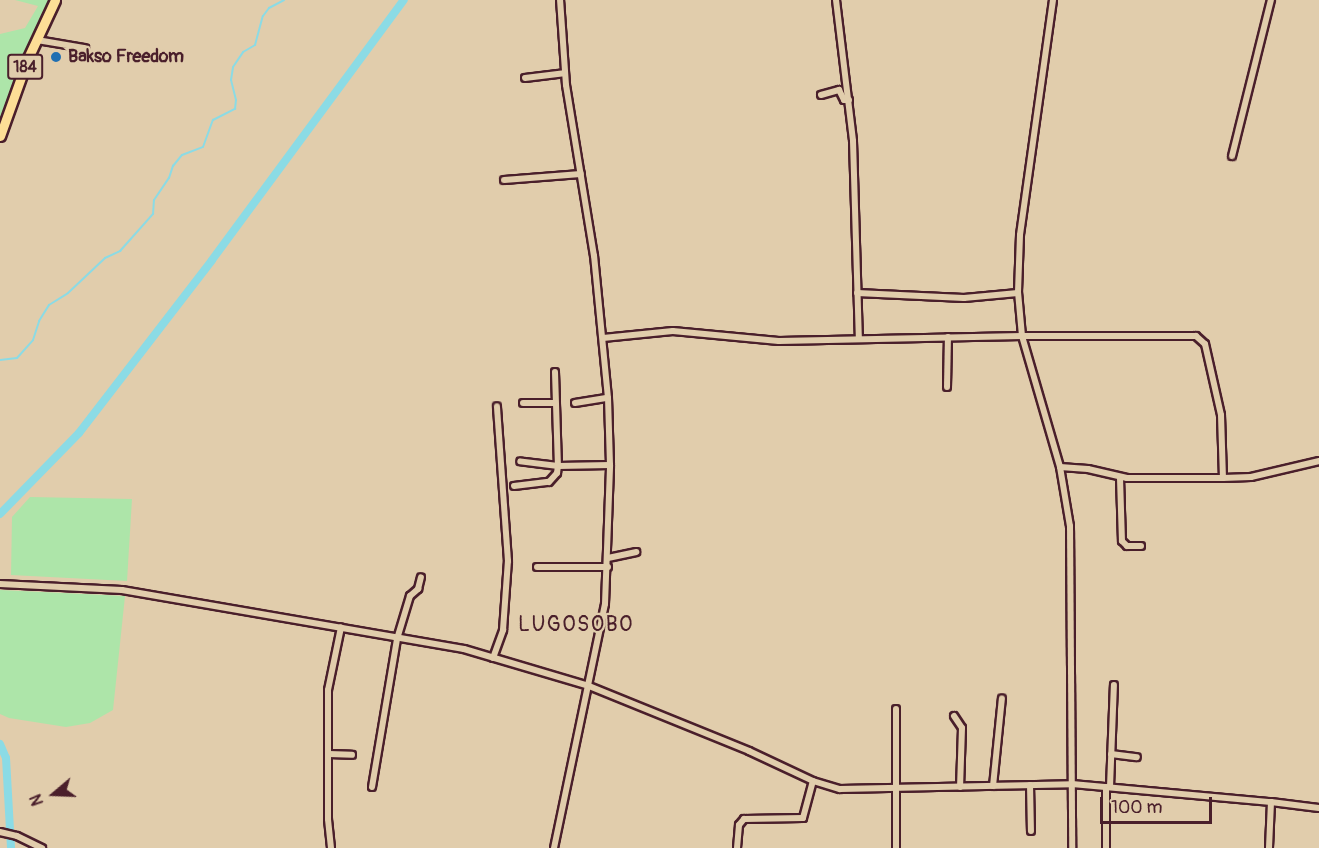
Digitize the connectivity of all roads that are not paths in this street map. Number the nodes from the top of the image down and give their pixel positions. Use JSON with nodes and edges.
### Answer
{"nodes":[{"id":1,"x":55,"y":0,"type":"edge"},
{"id":2,"x":560,"y":0,"type":"edge"},
{"id":3,"x":836,"y":0,"type":"edge"},
{"id":4,"x":1053,"y":0,"type":"edge"},
{"id":5,"x":1271,"y":0,"type":"edge"},
{"id":6,"x":37,"y":40,"type":"junction"},
{"id":7,"x":85,"y":48,"type":"dead end"},
{"id":8,"x":564,"y":73,"type":"junction"},
{"id":9,"x":525,"y":78,"type":"dead end"},
{"id":10,"x":820,"y":95,"type":"dead end"},
{"id":11,"x":849,"y":100,"type":"junction"},
{"id":12,"x":0,"y":136,"type":"edge"},
{"id":13,"x":1232,"y":156,"type":"dead end"},
{"id":14,"x":581,"y":174,"type":"junction"},
{"id":15,"x":504,"y":180,"type":"dead end"},
{"id":16,"x":857,"y":293,"type":"junction"},
{"id":17,"x":1018,"y":293,"type":"junction"},
{"id":18,"x":1022,"y":336,"type":"junction"},
{"id":19,"x":948,"y":337,"type":"junction"},
{"id":20,"x":859,"y":338,"type":"junction"},
{"id":21,"x":603,"y":339,"type":"junction"},
{"id":22,"x":555,"y":372,"type":"dead end"},
{"id":23,"x":947,"y":387,"type":"dead end"},
{"id":24,"x":608,"y":398,"type":"junction"},
{"id":25,"x":524,"y":403,"type":"dead end"},
{"id":26,"x":555,"y":403,"type":"junction"},
{"id":27,"x":575,"y":403,"type":"dead end"},
{"id":28,"x":497,"y":406,"type":"dead end"},
{"id":29,"x":520,"y":461,"type":"dead end"},
{"id":30,"x":1319,"y":461,"type":"edge"},
{"id":31,"x":610,"y":465,"type":"junction"},
{"id":32,"x":558,"y":466,"type":"junction"},
{"id":33,"x":1060,"y":467,"type":"junction"},
{"id":34,"x":1120,"y":478,"type":"junction"},
{"id":35,"x":1223,"y":478,"type":"junction"},
{"id":36,"x":514,"y":486,"type":"dead end"},
{"id":37,"x":1142,"y":546,"type":"dead end"},
{"id":38,"x":636,"y":552,"type":"dead end"},
{"id":39,"x":608,"y":558,"type":"junction"},
{"id":40,"x":537,"y":567,"type":"dead end"},
{"id":41,"x":608,"y":567,"type":"junction"},
{"id":42,"x":420,"y":577,"type":"dead end"},
{"id":43,"x":0,"y":584,"type":"edge"},
{"id":44,"x":341,"y":627,"type":"junction"},
{"id":45,"x":397,"y":639,"type":"junction"},
{"id":46,"x":493,"y":658,"type":"junction"},
{"id":47,"x":589,"y":686,"type":"junction"},
{"id":48,"x":1114,"y":686,"type":"dead end"},
{"id":49,"x":1002,"y":698,"type":"dead end"},
{"id":50,"x":896,"y":709,"type":"dead end"},
{"id":51,"x":954,"y":716,"type":"dead end"},
{"id":52,"x":329,"y":754,"type":"junction"},
{"id":53,"x":351,"y":754,"type":"dead end"},
{"id":54,"x":1111,"y":754,"type":"junction"},
{"id":55,"x":1137,"y":758,"type":"dead end"},
{"id":56,"x":813,"y":781,"type":"junction"},
{"id":57,"x":1072,"y":784,"type":"junction"},
{"id":58,"x":1030,"y":785,"type":"junction"},
{"id":59,"x":993,"y":786,"type":"junction"},
{"id":60,"x":372,"y":787,"type":"dead end"},
{"id":61,"x":960,"y":787,"type":"junction"},
{"id":62,"x":1108,"y":787,"type":"junction"},
{"id":63,"x":896,"y":789,"type":"junction"},
{"id":64,"x":1271,"y":802,"type":"junction"},
{"id":65,"x":1319,"y":808,"type":"edge"},
{"id":66,"x":1031,"y":831,"type":"dead end"},
{"id":67,"x":3,"y":833,"type":"edge"},
{"id":68,"x":42,"y":848,"type":"edge"},
{"id":69,"x":331,"y":848,"type":"edge"},
{"id":70,"x":554,"y":848,"type":"edge"},
{"id":71,"x":737,"y":848,"type":"edge"},
{"id":72,"x":896,"y":848,"type":"edge"},
{"id":73,"x":1072,"y":848,"type":"edge"},
{"id":74,"x":1106,"y":848,"type":"edge"},
{"id":75,"x":1269,"y":848,"type":"edge"}],
"edges":[{"from":1,"to":6,"type":"main road","number":"184"},
{"from":2,"to":8,"type":"street"},
{"from":3,"to":11,"type":"street"},
{"from":4,"to":17,"type":"street"},
{"from":5,"to":13,"type":"street"},
{"from":6,"to":7,"type":"street"},
{"from":6,"to":12,"type":"main road","number":"184"},
{"from":8,"to":9,"type":"street"},
{"from":8,"to":14,"type":"street"},
{"from":10,"to":11,"type":"street"},
{"from":11,"to":16,"type":"street"},
{"from":14,"to":15,"type":"street"},
{"from":14,"to":21,"type":"street"},
{"from":16,"to":17,"type":"street"},
{"from":16,"to":20,"type":"street"},
{"from":17,"to":18,"type":"street"},
{"from":18,"to":19,"type":"street"},
{"from":18,"to":33,"type":"street"},
{"from":18,"to":35,"type":"street"},
{"from":19,"to":20,"type":"street"},
{"from":19,"to":23,"type":"street"},
{"from":20,"to":21,"type":"street"},
{"from":21,"to":24,"type":"street"},
{"from":22,"to":26,"type":"street"},
{"from":24,"to":27,"type":"street"},
{"from":24,"to":31,"type":"street"},
{"from":25,"to":26,"type":"street"},
{"from":26,"to":32,"type":"street"},
{"from":28,"to":46,"type":"street"},
{"from":29,"to":32,"type":"street"},
{"from":30,"to":35,"type":"street"},
{"from":31,"to":32,"type":"street"},
{"from":31,"to":39,"type":"street"},
{"from":32,"to":36,"type":"street"},
{"from":33,"to":34,"type":"street"},
{"from":33,"to":57,"type":"street"},
{"from":34,"to":35,"type":"street"},
{"from":34,"to":37,"type":"street"},
{"from":38,"to":39,"type":"street"},
{"from":39,"to":41,"type":"street"},
{"from":40,"to":41,"type":"street"},
{"from":41,"to":47,"type":"street"},
{"from":42,"to":45,"type":"street"},
{"from":43,"to":44,"type":"street"},
{"from":44,"to":45,"type":"street"},
{"from":44,"to":52,"type":"street"},
{"from":45,"to":46,"type":"street"},
{"from":45,"to":60,"type":"street"},
{"from":46,"to":47,"type":"street"},
{"from":47,"to":56,"type":"street"},
{"from":47,"to":70,"type":"street"},
{"from":48,"to":54,"type":"street"},
{"from":49,"to":59,"type":"street"},
{"from":50,"to":63,"type":"street"},
{"from":51,"to":61,"type":"street"},
{"from":52,"to":53,"type":"street"},
{"from":52,"to":69,"type":"street"},
{"from":54,"to":55,"type":"street"},
{"from":54,"to":62,"type":"street"},
{"from":56,"to":63,"type":"street"},
{"from":56,"to":71,"type":"street"},
{"from":57,"to":58,"type":"street"},
{"from":57,"to":62,"type":"street"},
{"from":57,"to":73,"type":"street"},
{"from":58,"to":59,"type":"street"},
{"from":58,"to":66,"type":"street"},
{"from":59,"to":61,"type":"street"},
{"from":61,"to":63,"type":"street"},
{"from":62,"to":64,"type":"street"},
{"from":62,"to":74,"type":"street"},
{"from":63,"to":72,"type":"street"},
{"from":64,"to":65,"type":"street"},
{"from":64,"to":75,"type":"street"},
{"from":67,"to":68,"type":"street"}]}
